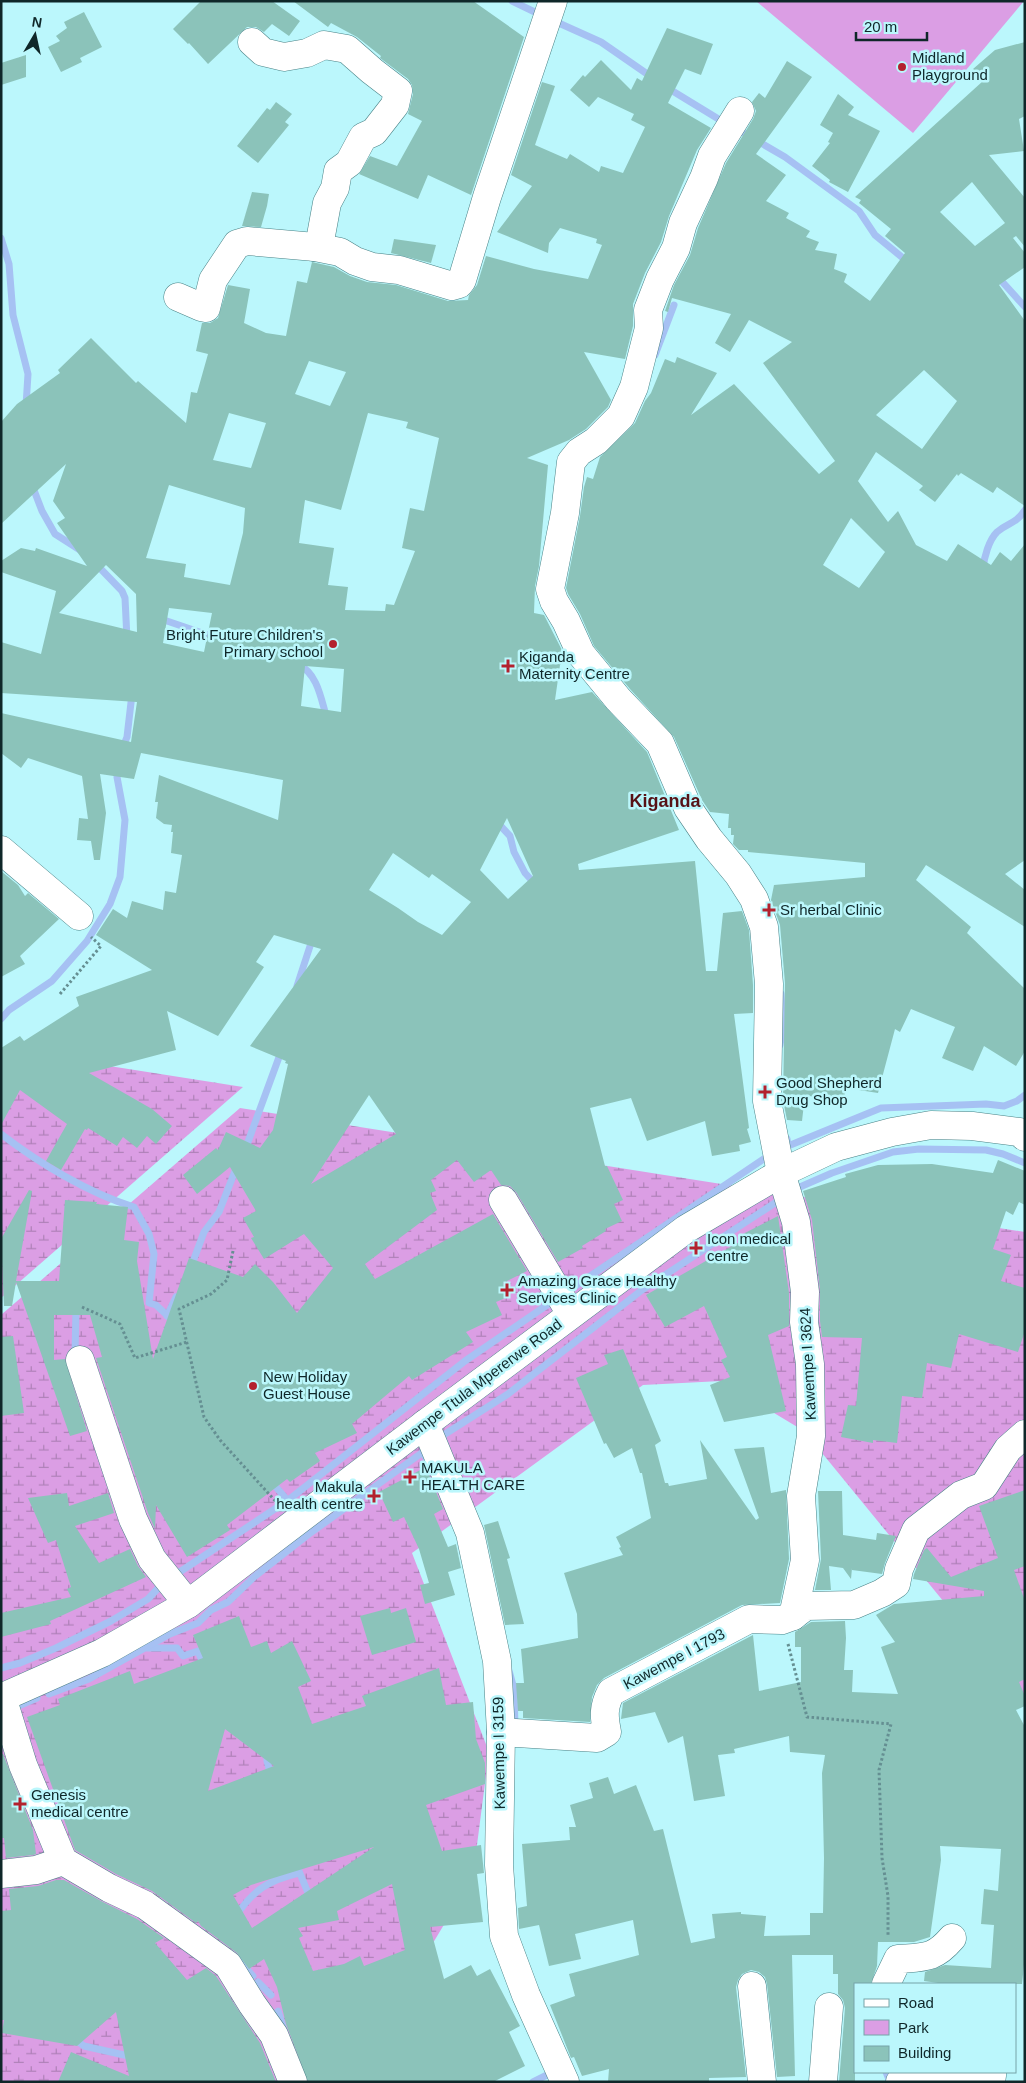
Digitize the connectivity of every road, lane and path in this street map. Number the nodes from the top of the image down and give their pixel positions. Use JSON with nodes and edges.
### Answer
{"nodes":[{"id":1,"x":549,"y":13,"type":"edge"},
{"id":2,"x":252,"y":42,"type":"dead end"},
{"id":3,"x":733,"y":121,"type":"dead end"},
{"id":4,"x":315,"y":247,"type":"junction"},
{"id":5,"x":178,"y":297,"type":"dead end"},
{"id":6,"x":1,"y":850,"type":"edge"},
{"id":7,"x":86,"y":927,"type":"joint"},
{"id":8,"x":60,"y":994,"type":"dead end"},
{"id":9,"x":1023,"y":1131,"type":"edge"},
{"id":10,"x":781,"y":1174,"type":"junction"},
{"id":11,"x":504,"y":1200,"type":"dead end"},
{"id":12,"x":233,"y":1250,"type":"dead end"},
{"id":13,"x":82,"y":1307,"type":"dead end"},
{"id":14,"x":571,"y":1314,"type":"junction"},
{"id":15,"x":187,"y":1342,"type":"junction"},
{"id":16,"x":80,"y":1360,"type":"dead end"},
{"id":17,"x":425,"y":1424,"type":"junction"},
{"id":18,"x":1025,"y":1434,"type":"edge"},
{"id":19,"x":295,"y":1523,"type":"junction"},
{"id":20,"x":188,"y":1604,"type":"junction"},
{"id":21,"x":794,"y":1616,"type":"junction"},
{"id":22,"x":2,"y":1698,"type":"edge"},
{"id":23,"x":501,"y":1732,"type":"junction"},
{"id":24,"x":63,"y":1861,"type":"junction"},
{"id":25,"x":1,"y":1874,"type":"edge"},
{"id":26,"x":952,"y":1938,"type":"dead end"},
{"id":27,"x":887,"y":1944,"type":"dead end"},
{"id":28,"x":886,"y":1983,"type":"edge"},
{"id":29,"x":752,"y":1986,"type":"dead end"},
{"id":30,"x":829,"y":2007,"type":"dead end"},
{"id":31,"x":992,"y":2073,"type":"edge"},
{"id":32,"x":558,"y":2079,"type":"edge"},
{"id":33,"x":293,"y":2082,"type":"edge"},
{"id":34,"x":762,"y":2082,"type":"edge"},
{"id":35,"x":823,"y":2082,"type":"edge"},
{"id":36,"x":900,"y":2082,"type":"edge"}],
"edges":[{"from":1,"to":4,"type":"street"},
{"from":2,"to":4,"type":"street"},
{"from":3,"to":10,"type":"street","name":"Kawempe I 3624"},
{"from":4,"to":5,"type":"street"},
{"from":6,"to":7,"type":"street"},
{"from":7,"to":8,"type":"path"},
{"from":9,"to":10,"type":"street","name":"Kawempe Ttula Mpererwe Road"},
{"from":10,"to":14,"type":"street","name":"Kawempe Ttula Mpererwe Road"},
{"from":10,"to":21,"type":"street","name":"Kawempe I 3624"},
{"from":11,"to":14,"type":"street"},
{"from":12,"to":15,"type":"path"},
{"from":13,"to":15,"type":"path"},
{"from":14,"to":17,"type":"street","name":"Kawempe Ttula Mpererwe Road"},
{"from":15,"to":19,"type":"path"},
{"from":16,"to":20,"type":"street"},
{"from":17,"to":19,"type":"street","name":"Kawempe Ttula Mpererwe Road"},
{"from":17,"to":23,"type":"street","name":"Kawempe I 3159"},
{"from":18,"to":21,"type":"street"},
{"from":19,"to":20,"type":"street","name":"Kawempe Ttula Mpererwe Road"},
{"from":20,"to":22,"type":"street","name":"Kawempe Ttula Mpererwe Road"},
{"from":21,"to":23,"type":"street","name":"Kawempe I 1793"},
{"from":21,"to":27,"type":"path"},
{"from":22,"to":24,"type":"street"},
{"from":23,"to":32,"type":"street","name":"Kawempe I 3159"},
{"from":24,"to":25,"type":"street"},
{"from":24,"to":33,"type":"street"},
{"from":26,"to":28,"type":"street"},
{"from":29,"to":34,"type":"street"},
{"from":30,"to":35,"type":"street"},
{"from":31,"to":36,"type":"street"}]}
